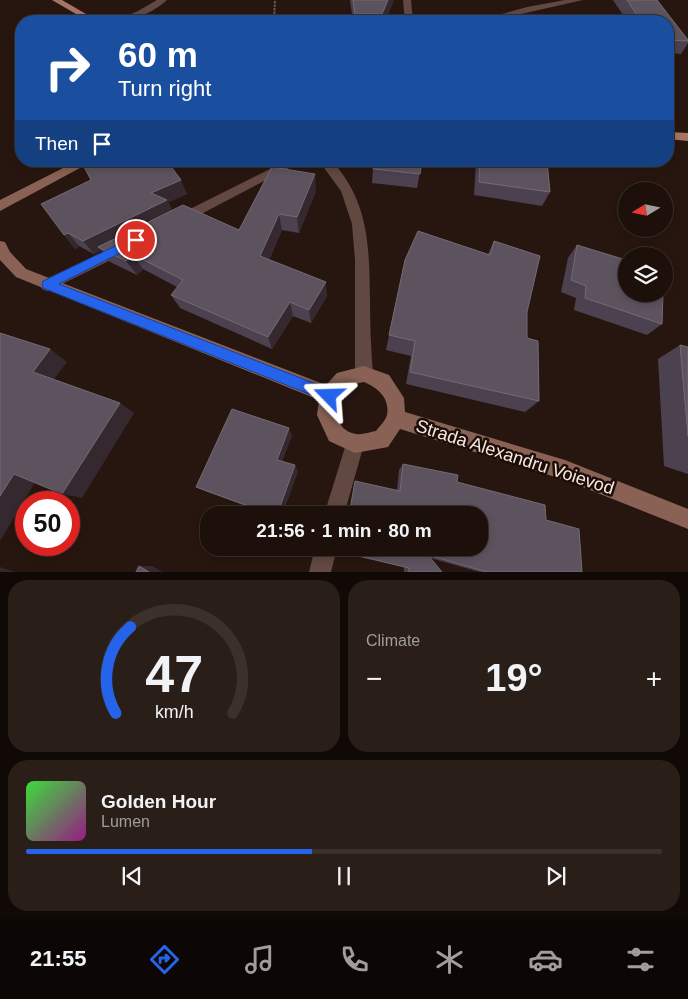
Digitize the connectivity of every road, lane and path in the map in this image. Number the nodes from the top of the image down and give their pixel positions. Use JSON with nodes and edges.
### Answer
{"nodes":[{"id":1,"x":56,"y":0,"type":"edge"},
{"id":2,"x":163,"y":0,"type":"edge"},
{"id":3,"x":275,"y":0,"type":"edge"},
{"id":4,"x":407,"y":0,"type":"edge"},
{"id":5,"x":579,"y":0,"type":"edge"},
{"id":6,"x":83,"y":15,"type":"edge"},
{"id":7,"x":136,"y":15,"type":"edge"},
{"id":8,"x":274,"y":15,"type":"edge"},
{"id":9,"x":408,"y":15,"type":"edge"},
{"id":10,"x":504,"y":15,"type":"edge"},
{"id":11,"x":674,"y":136,"type":"edge"},
{"id":12,"x":688,"y":137,"type":"edge"},
{"id":13,"x":75,"y":167,"type":"edge"},
{"id":14,"x":284,"y":167,"type":"edge"},
{"id":15,"x":331,"y":167,"type":"edge"},
{"id":16,"x":0,"y":206,"type":"edge"},
{"id":17,"x":163,"y":227,"type":"edge"},
{"id":18,"x":136,"y":240,"type":"edge"},
{"id":19,"x":2,"y":254,"type":"edge"},
{"id":20,"x":48,"y":285,"type":"junction"},
{"id":21,"x":364,"y":374,"type":"junction"},
{"id":22,"x":329,"y":396,"type":"junction"},
{"id":23,"x":396,"y":419,"type":"junction"},
{"id":24,"x":355,"y":444,"type":"junction"},
{"id":25,"x":337,"y":506,"type":"edge"},
{"id":26,"x":688,"y":519,"type":"edge"},
{"id":27,"x":324,"y":556,"type":"edge"},
{"id":28,"x":320,"y":572,"type":"edge"}],
"edges":[{"from":1,"to":6,"type":"main road"},
{"from":2,"to":7,"type":"street"},
{"from":3,"to":8,"type":"path"},
{"from":4,"to":9,"type":"street"},
{"from":5,"to":10,"type":"street"},
{"from":11,"to":12,"type":"main road"},
{"from":13,"to":16,"type":"main road"},
{"from":14,"to":17,"type":"street"},
{"from":15,"to":21,"type":"street"},
{"from":18,"to":20,"type":"street"},
{"from":19,"to":20,"type":"main road"},
{"from":20,"to":22,"type":"main road"},
{"from":21,"to":22,"type":"main road"},
{"from":21,"to":23,"type":"main road"},
{"from":22,"to":24,"type":"main road"},
{"from":23,"to":24,"type":"main road"},
{"from":23,"to":26,"type":"main road","name":"Strada Alexandru Voievod"},
{"from":24,"to":25,"type":"street"},
{"from":27,"to":28,"type":"street"}]}
